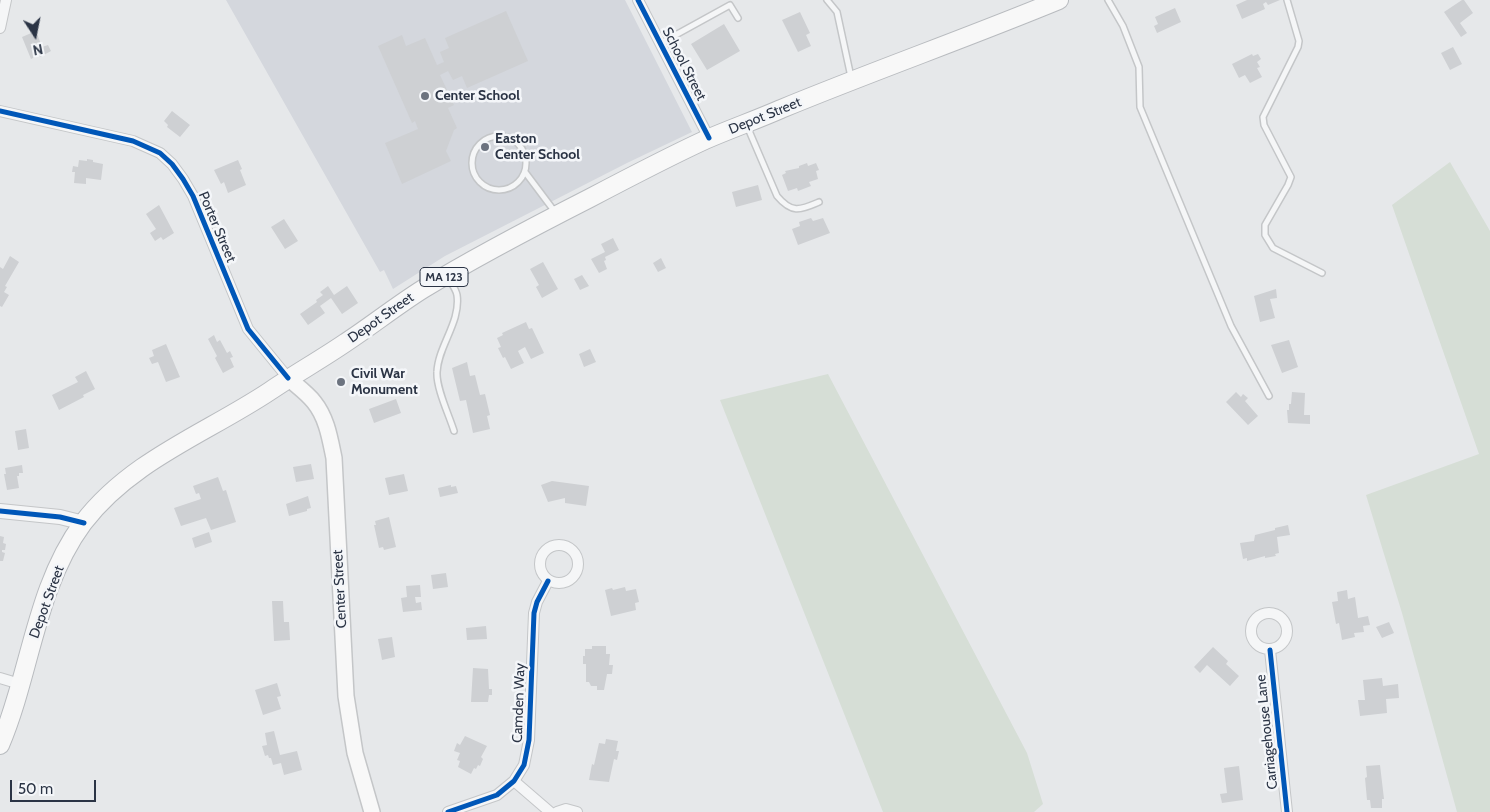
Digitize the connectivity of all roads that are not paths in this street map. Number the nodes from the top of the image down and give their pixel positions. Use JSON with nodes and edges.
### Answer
{"nodes":[{"id":1,"x":6,"y":0,"type":"edge"},
{"id":2,"x":638,"y":0,"type":"edge"},
{"id":3,"x":827,"y":0,"type":"edge"},
{"id":4,"x":1059,"y":0,"type":"edge"},
{"id":5,"x":1108,"y":0,"type":"edge"},
{"id":6,"x":1287,"y":0,"type":"edge"},
{"id":7,"x":738,"y":18,"type":"dead end"},
{"id":8,"x":0,"y":28,"type":"edge"},
{"id":9,"x":660,"y":43,"type":"junction"},
{"id":10,"x":852,"y":80,"type":"junction"},
{"id":11,"x":0,"y":111,"type":"edge"},
{"id":12,"x":746,"y":124,"type":"junction"},
{"id":13,"x":709,"y":138,"type":"junction"},
{"id":14,"x":525,"y":172,"type":"junction"},
{"id":15,"x":819,"y":202,"type":"dead end"},
{"id":16,"x":557,"y":214,"type":"junction"},
{"id":17,"x":1322,"y":273,"type":"dead end"},
{"id":18,"x":447,"y":276,"type":"junction"},
{"id":19,"x":288,"y":378,"type":"junction"},
{"id":20,"x":1269,"y":396,"type":"dead end"},
{"id":21,"x":454,"y":431,"type":"dead end"},
{"id":22,"x":0,"y":511,"type":"edge"},
{"id":23,"x":84,"y":523,"type":"junction"},
{"id":24,"x":548,"y":581,"type":"dead end"},
{"id":25,"x":1270,"y":650,"type":"dead end"},
{"id":26,"x":0,"y":678,"type":"edge"},
{"id":27,"x":20,"y":684,"type":"junction"},
{"id":28,"x":0,"y":745,"type":"edge"},
{"id":29,"x":514,"y":781,"type":"junction"},
{"id":30,"x":372,"y":812,"type":"edge"},
{"id":31,"x":448,"y":812,"type":"edge"},
{"id":32,"x":550,"y":812,"type":"edge"},
{"id":33,"x":557,"y":812,"type":"edge"},
{"id":34,"x":577,"y":812,"type":"edge"},
{"id":35,"x":1287,"y":812,"type":"edge"}],
"edges":[{"from":1,"to":8,"type":"street"},
{"from":2,"to":9,"type":"street","name":"School Street"},
{"from":3,"to":10,"type":"lane"},
{"from":4,"to":10,"type":"highway","name":"Depot Street","number":"MA 123"},
{"from":5,"to":20,"type":"lane"},
{"from":6,"to":17,"type":"lane"},
{"from":7,"to":9,"type":"lane"},
{"from":9,"to":13,"type":"street","name":"School Street"},
{"from":10,"to":12,"type":"highway","name":"Depot Street","number":"MA 123"},
{"from":11,"to":19,"type":"street","name":"Porter Street"},
{"from":12,"to":13,"type":"highway","name":"Depot Street","number":"MA 123"},
{"from":12,"to":15,"type":"lane"},
{"from":13,"to":16,"type":"highway","name":"Depot Street","number":"MA 123"},
{"from":14,"to":14,"type":"lane"},
{"from":14,"to":16,"type":"lane"},
{"from":16,"to":18,"type":"highway","name":"Depot Street","number":"MA 123"},
{"from":18,"to":19,"type":"highway","name":"Depot Street","number":"MA 123"},
{"from":18,"to":21,"type":"lane"},
{"from":19,"to":23,"type":"highway","name":"Depot Street","number":"MA 123"},
{"from":19,"to":30,"type":"main road","name":"Center Street"},
{"from":22,"to":23,"type":"street"},
{"from":23,"to":27,"type":"highway","name":"Depot Street","number":"MA 123"},
{"from":24,"to":29,"type":"street","name":"Camden Way"},
{"from":25,"to":35,"type":"street","name":"Carriagehouse Lane"},
{"from":26,"to":27,"type":"street"},
{"from":27,"to":28,"type":"highway","name":"Depot Street","number":"MA 123"},
{"from":29,"to":31,"type":"street","name":"Camden Way"},
{"from":29,"to":32,"type":"street"},
{"from":33,"to":34,"type":"street"}]}
